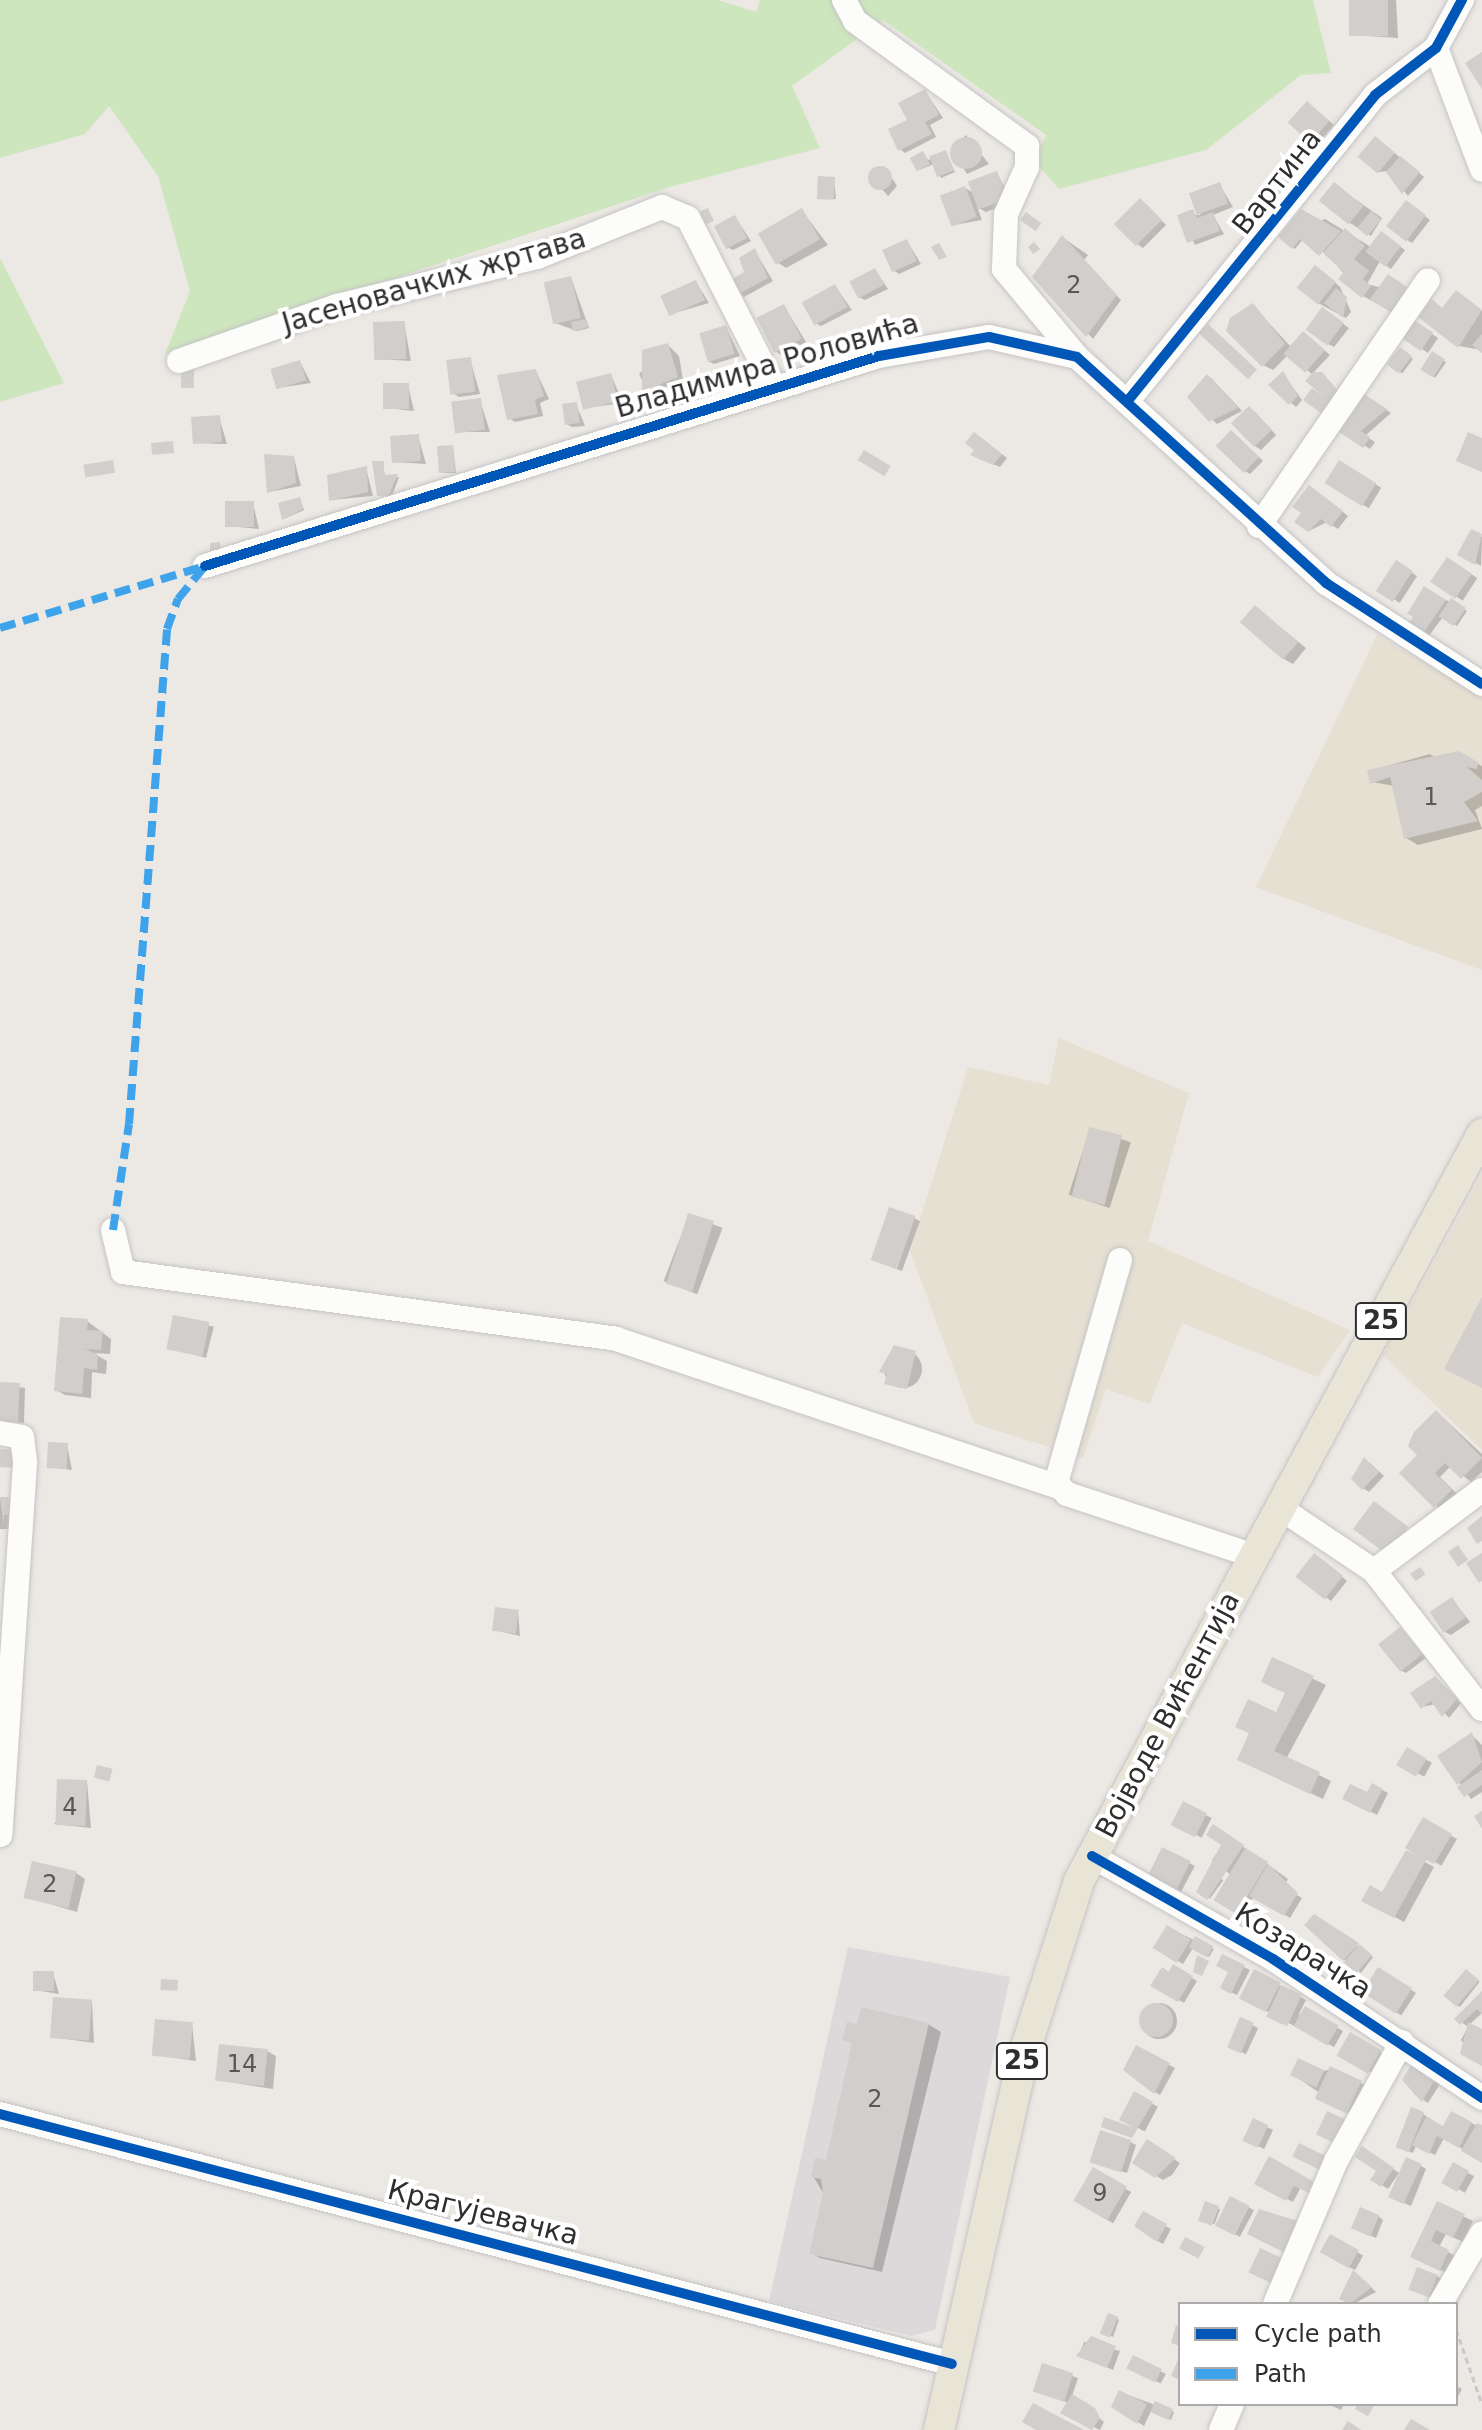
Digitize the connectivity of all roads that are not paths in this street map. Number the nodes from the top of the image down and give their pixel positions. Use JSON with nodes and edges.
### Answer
{"nodes":[{"id":1,"x":844,"y":0,"type":"edge"},
{"id":2,"x":1462,"y":0,"type":"edge"},
{"id":3,"x":1436,"y":48,"type":"junction"},
{"id":4,"x":1482,"y":170,"type":"edge"},
{"id":5,"x":1428,"y":280,"type":"dead end"},
{"id":6,"x":1077,"y":357,"type":"junction"},
{"id":7,"x":179,"y":361,"type":"dead end"},
{"id":8,"x":774,"y":387,"type":"junction"},
{"id":9,"x":1130,"y":398,"type":"junction"},
{"id":10,"x":1259,"y":526,"type":"junction"},
{"id":11,"x":205,"y":566,"type":"dead end"},
{"id":12,"x":1482,"y":684,"type":"edge"},
{"id":13,"x":1482,"y":1134,"type":"edge"},
{"id":14,"x":113,"y":1230,"type":"dead end"},
{"id":15,"x":1120,"y":1260,"type":"dead end"},
{"id":16,"x":11,"y":1435,"type":"edge"},
{"id":17,"x":1059,"y":1487,"type":"junction"},
{"id":18,"x":1482,"y":1490,"type":"edge"},
{"id":19,"x":1280,"y":1508,"type":"junction"},
{"id":20,"x":12,"y":1550,"type":"edge"},
{"id":21,"x":1254,"y":1556,"type":"junction"},
{"id":22,"x":1374,"y":1571,"type":"junction"},
{"id":23,"x":1482,"y":1709,"type":"edge"},
{"id":24,"x":0,"y":1835,"type":"edge"},
{"id":25,"x":1092,"y":1856,"type":"junction"},
{"id":26,"x":1402,"y":2042,"type":"junction"},
{"id":27,"x":1482,"y":2098,"type":"edge"},
{"id":28,"x":0,"y":2114,"type":"edge"},
{"id":29,"x":1482,"y":2233,"type":"edge"},
{"id":30,"x":1276,"y":2302,"type":"edge"},
{"id":31,"x":1441,"y":2302,"type":"edge"},
{"id":32,"x":952,"y":2364,"type":"junction"},
{"id":33,"x":1231,"y":2406,"type":"edge"},
{"id":34,"x":939,"y":2430,"type":"edge"},
{"id":35,"x":1221,"y":2430,"type":"edge"}],
"edges":[{"from":1,"to":6,"type":"street"},
{"from":2,"to":3,"type":"street","name":"Вартина"},
{"from":3,"to":4,"type":"street"},
{"from":3,"to":9,"type":"street","name":"Вартина"},
{"from":5,"to":10,"type":"street"},
{"from":6,"to":8,"type":"street","name":"Владимира Роловића"},
{"from":6,"to":9,"type":"street","name":"Владимира Роловића"},
{"from":7,"to":8,"type":"street","name":"Јасеновачких жртава"},
{"from":8,"to":11,"type":"street","name":"Владимира Роловића"},
{"from":9,"to":10,"type":"street","name":"Владимира Роловића"},
{"from":10,"to":12,"type":"street","name":"Владимира Роловића"},
{"from":13,"to":19,"type":"main road","name":"Војводе Вићентија","number":"25"},
{"from":14,"to":17,"type":"street"},
{"from":15,"to":17,"type":"street"},
{"from":16,"to":20,"type":"street"},
{"from":17,"to":21,"type":"street"},
{"from":18,"to":22,"type":"street"},
{"from":19,"to":21,"type":"main road","name":"Војводе Вићентија","number":"25"},
{"from":19,"to":22,"type":"street"},
{"from":20,"to":24,"type":"street"},
{"from":21,"to":25,"type":"main road","name":"Војводе Вићентија","number":"25"},
{"from":22,"to":23,"type":"street"},
{"from":25,"to":26,"type":"street","name":"Козарачка"},
{"from":25,"to":32,"type":"main road","name":"Војводе Вићентија","number":"25"},
{"from":26,"to":27,"type":"street","name":"Козарачка"},
{"from":26,"to":30,"type":"street"},
{"from":28,"to":32,"type":"street","name":"Крагујевачка"},
{"from":29,"to":31,"type":"street"},
{"from":32,"to":34,"type":"main road","name":"Војводе Вићентија","number":"25"},
{"from":33,"to":35,"type":"street"}]}
